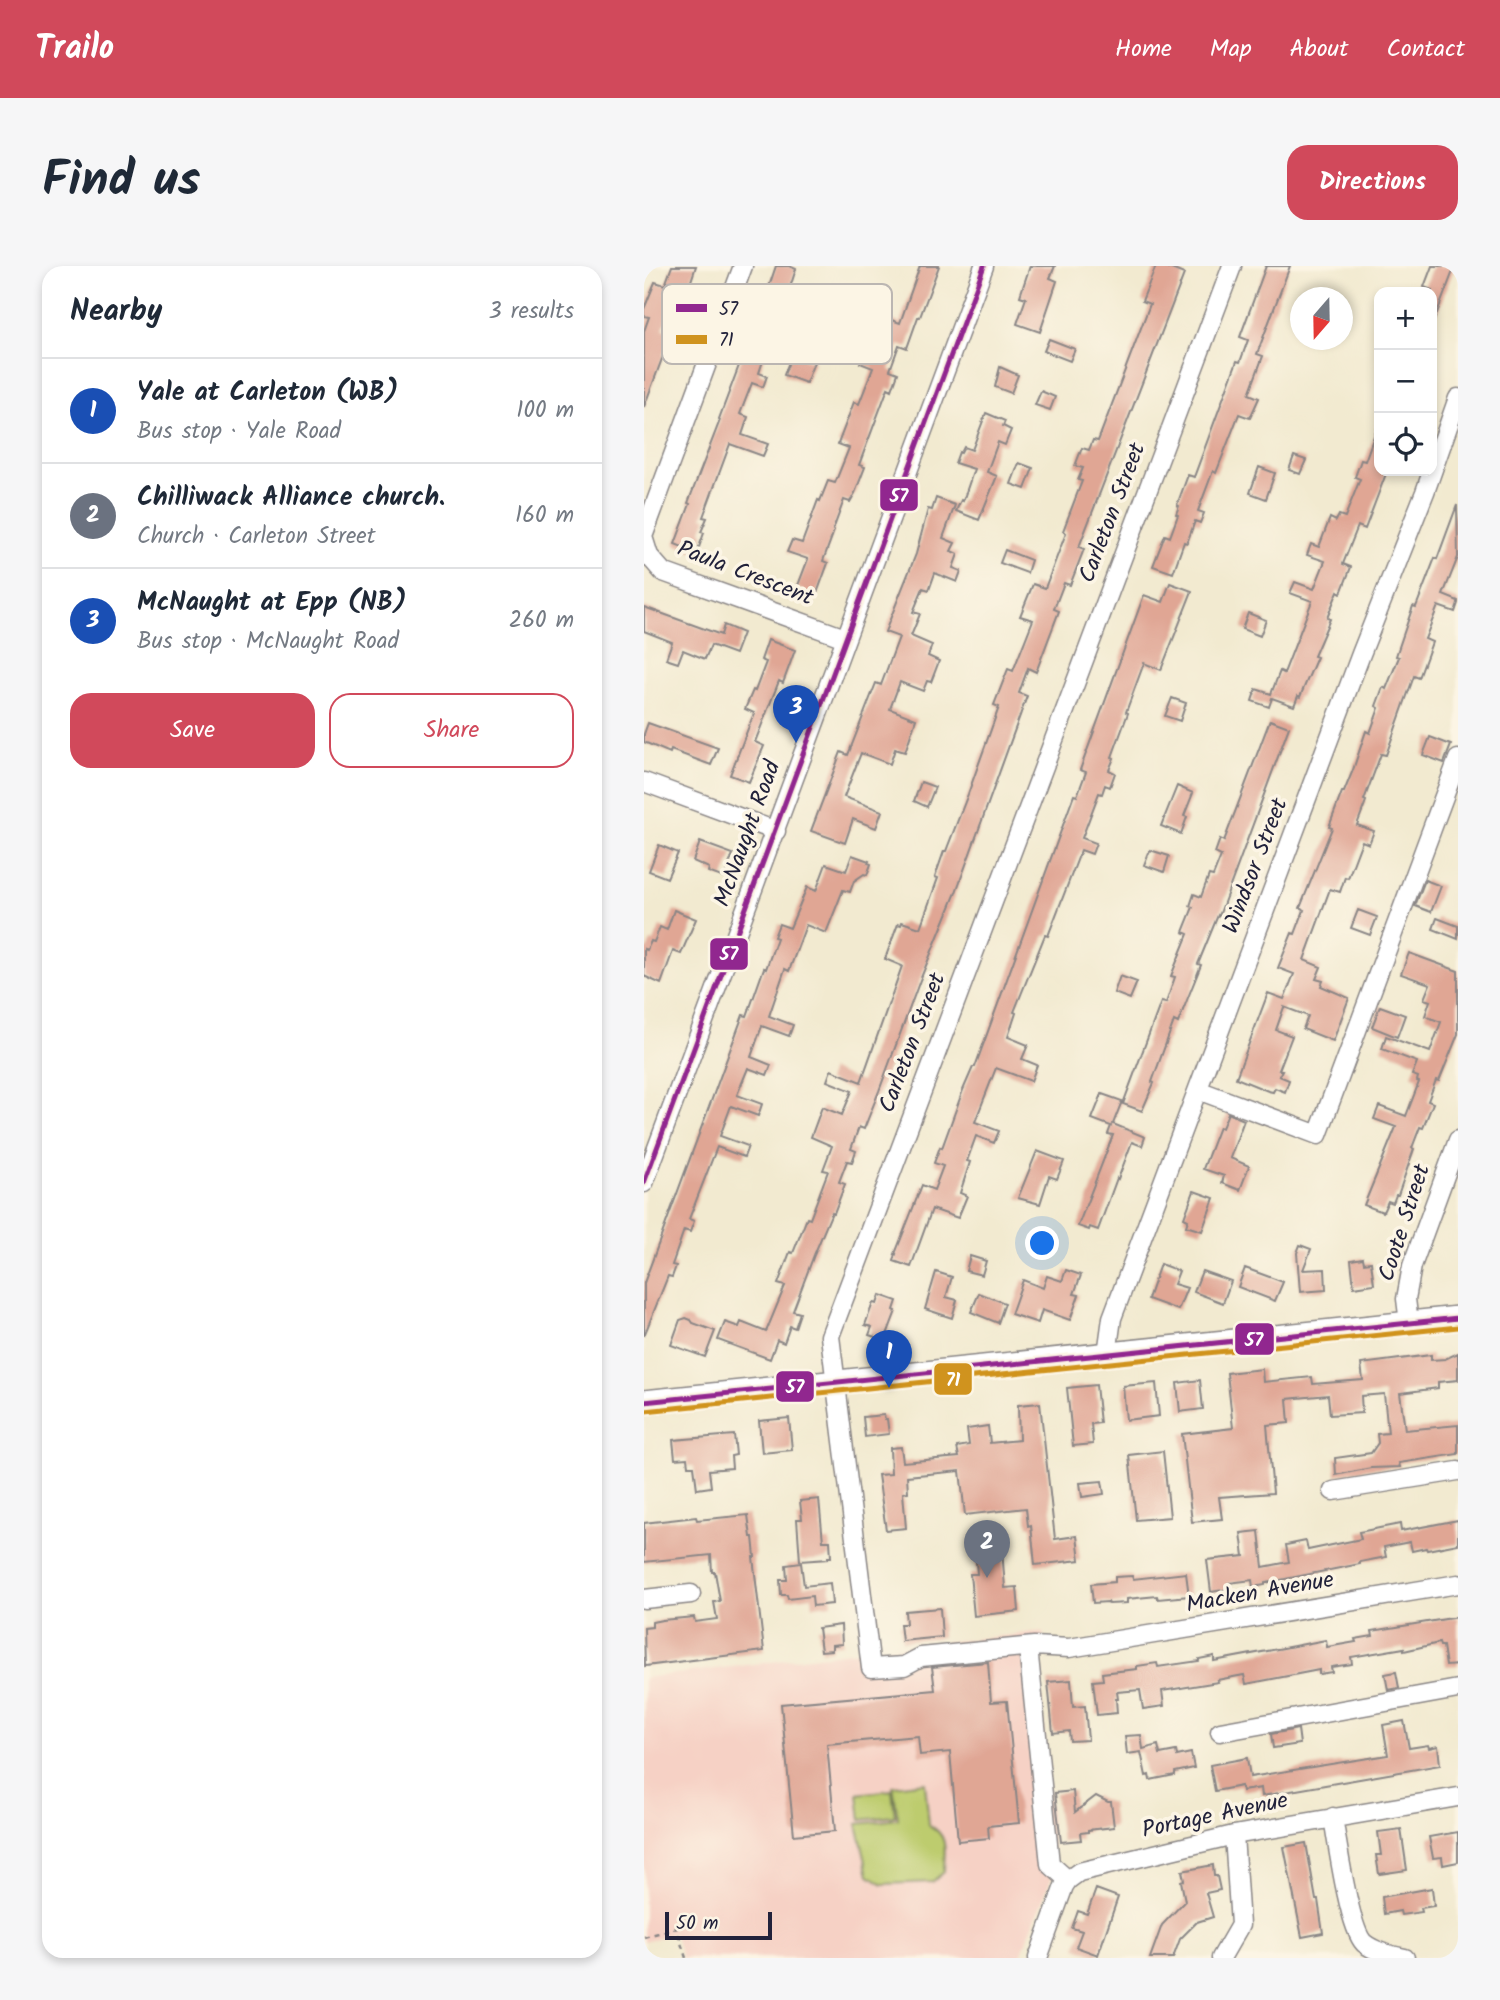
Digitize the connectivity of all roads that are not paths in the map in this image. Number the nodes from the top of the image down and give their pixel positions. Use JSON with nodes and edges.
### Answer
{"nodes":[{"id":1,"x":744,"y":266,"type":"edge"},
{"id":2,"x":984,"y":266,"type":"edge"},
{"id":3,"x":1232,"y":266,"type":"edge"},
{"id":4,"x":737,"y":284,"type":"edge"},
{"id":5,"x":707,"y":364,"type":"edge"},
{"id":6,"x":1458,"y":398,"type":"edge"},
{"id":7,"x":1450,"y":442,"type":"edge"},
{"id":8,"x":644,"y":534,"type":"edge"},
{"id":9,"x":644,"y":540,"type":"edge"},
{"id":10,"x":845,"y":638,"type":"junction"},
{"id":11,"x":1458,"y":759,"type":"edge"},
{"id":12,"x":644,"y":782,"type":"edge"},
{"id":13,"x":776,"y":831,"type":"junction"},
{"id":14,"x":1198,"y":1090,"type":"junction"},
{"id":15,"x":1458,"y":1140,"type":"edge"},
{"id":16,"x":644,"y":1183,"type":"edge"},
{"id":17,"x":1458,"y":1318,"type":"edge"},
{"id":18,"x":1409,"y":1323,"type":"junction"},
{"id":19,"x":1107,"y":1353,"type":"junction"},
{"id":20,"x":835,"y":1383,"type":"junction"},
{"id":21,"x":644,"y":1402,"type":"edge"},
{"id":22,"x":1458,"y":1471,"type":"edge"},
{"id":23,"x":1333,"y":1491,"type":"dead end"},
{"id":24,"x":1458,"y":1584,"type":"edge"},
{"id":25,"x":691,"y":1594,"type":"dead end"},
{"id":26,"x":644,"y":1599,"type":"edge"},
{"id":27,"x":1028,"y":1647,"type":"junction"},
{"id":28,"x":1069,"y":1648,"type":"joint"},
{"id":29,"x":1458,"y":1689,"type":"edge"},
{"id":30,"x":1220,"y":1732,"type":"dead end"},
{"id":31,"x":1458,"y":1797,"type":"edge"},
{"id":32,"x":1333,"y":1817,"type":"junction"},
{"id":33,"x":1234,"y":1835,"type":"junction"},
{"id":34,"x":1068,"y":1880,"type":"junction"},
{"id":35,"x":1038,"y":1958,"type":"edge"},
{"id":36,"x":1221,"y":1958,"type":"edge"},
{"id":37,"x":1405,"y":1958,"type":"edge"}],
"edges":[{"from":1,"to":4,"type":"street"},
{"from":2,"to":10,"type":"street","name":"McNaught Road"},
{"from":3,"to":20,"type":"street","name":"Carleton Street"},
{"from":5,"to":8,"type":"street"},
{"from":6,"to":7,"type":"street","name":"Windsor Street"},
{"from":7,"to":14,"type":"street","name":"Windsor Street"},
{"from":9,"to":10,"type":"street","name":"Paula Crescent"},
{"from":10,"to":13,"type":"street","name":"McNaught Road"},
{"from":11,"to":14,"type":"street"},
{"from":12,"to":13,"type":"street"},
{"from":13,"to":16,"type":"street","name":"McNaught Road"},
{"from":14,"to":19,"type":"street","name":"Windsor Street"},
{"from":15,"to":18,"type":"street","name":"Coote Street"},
{"from":17,"to":18,"type":"main road"},
{"from":18,"to":19,"type":"main road"},
{"from":19,"to":20,"type":"main road"},
{"from":20,"to":21,"type":"main road"},
{"from":20,"to":27,"type":"street","name":"Carleton Street"},
{"from":22,"to":23,"type":"street"},
{"from":24,"to":28,"type":"street","name":"Macken Avenue"},
{"from":25,"to":26,"type":"street"},
{"from":27,"to":28,"type":"street","name":"Carleton Street"},
{"from":27,"to":34,"type":"street"},
{"from":29,"to":30,"type":"street"},
{"from":31,"to":32,"type":"street","name":"Portage Avenue"},
{"from":32,"to":33,"type":"street","name":"Portage Avenue"},
{"from":32,"to":37,"type":"street"},
{"from":33,"to":34,"type":"street","name":"Portage Avenue"},
{"from":33,"to":36,"type":"street"},
{"from":34,"to":35,"type":"street"}]}
